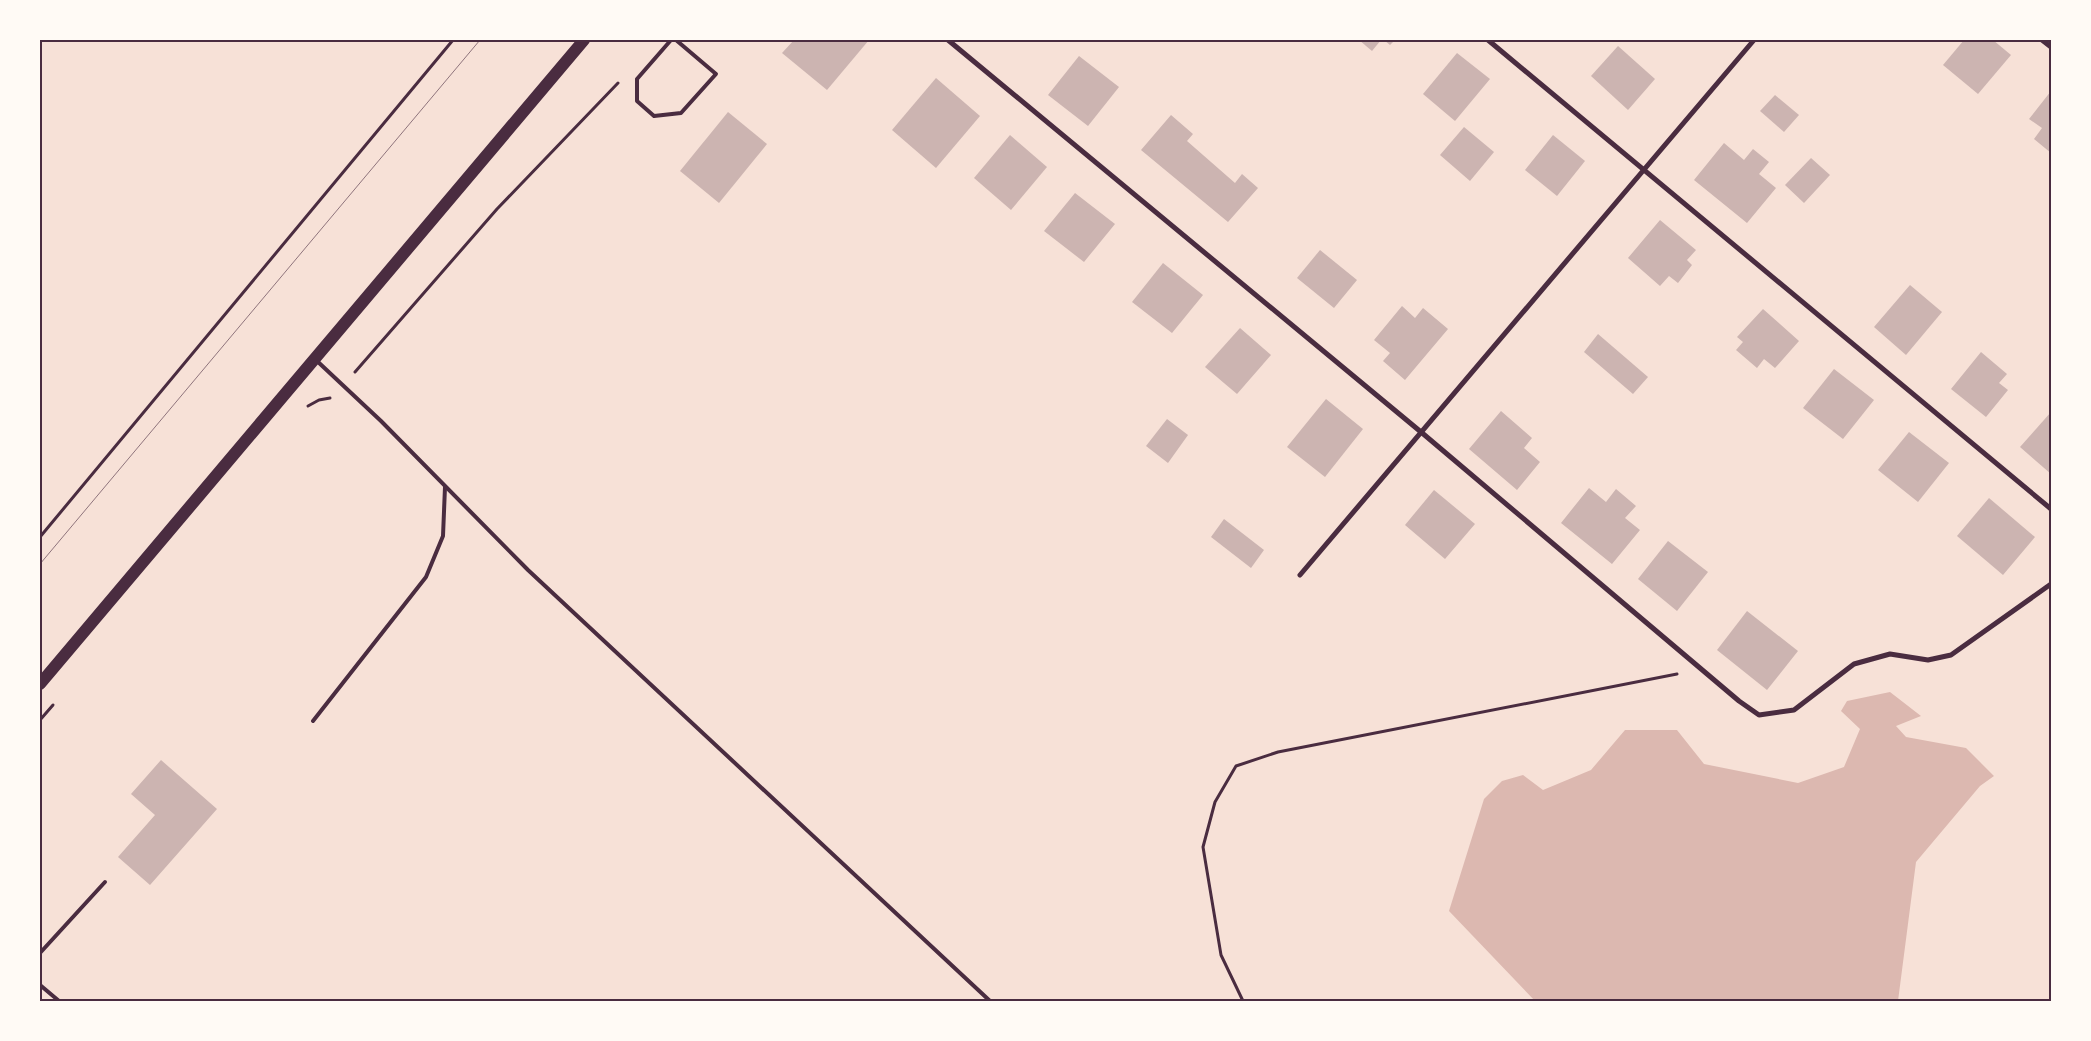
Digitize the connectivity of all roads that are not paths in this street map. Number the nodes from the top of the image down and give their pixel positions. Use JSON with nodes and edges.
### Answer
{"nodes":[{"id":1,"x":584,"y":40,"type":"edge"},
{"id":2,"x":671,"y":40,"type":"edge"},
{"id":3,"x":676,"y":40,"type":"edge"},
{"id":4,"x":686,"y":40,"type":"edge"},
{"id":5,"x":948,"y":40,"type":"edge"},
{"id":6,"x":1488,"y":40,"type":"edge"},
{"id":7,"x":1754,"y":40,"type":"edge"},
{"id":8,"x":2042,"y":40,"type":"edge"},
{"id":9,"x":682,"y":45,"type":"junction"},
{"id":10,"x":2051,"y":47,"type":"edge"},
{"id":11,"x":1644,"y":170,"type":"junction"},
{"id":12,"x":316,"y":359,"type":"junction"},
{"id":13,"x":1421,"y":432,"type":"junction"},
{"id":14,"x":446,"y":487,"type":"junction"},
{"id":15,"x":2051,"y":510,"type":"edge"},
{"id":16,"x":1300,"y":575,"type":"dead end"},
{"id":17,"x":2051,"y":584,"type":"edge"},
{"id":18,"x":40,"y":684,"type":"edge"},
{"id":19,"x":313,"y":721,"type":"dead end"},
{"id":20,"x":105,"y":882,"type":"dead end"},
{"id":21,"x":40,"y":953,"type":"edge"},
{"id":22,"x":40,"y":985,"type":"edge"},
{"id":23,"x":59,"y":1001,"type":"edge"},
{"id":24,"x":990,"y":1001,"type":"edge"}],
"edges":[{"from":1,"to":12,"type":"main road"},
{"from":2,"to":9,"type":"lane"},
{"from":3,"to":9,"type":"lane"},
{"from":4,"to":9,"type":"lane"},
{"from":5,"to":13,"type":"street"},
{"from":6,"to":11,"type":"street"},
{"from":7,"to":11,"type":"street"},
{"from":8,"to":10,"type":"street"},
{"from":11,"to":13,"type":"street"},
{"from":11,"to":15,"type":"street"},
{"from":12,"to":14,"type":"lane"},
{"from":12,"to":18,"type":"main road"},
{"from":13,"to":16,"type":"street"},
{"from":13,"to":17,"type":"street"},
{"from":14,"to":19,"type":"lane"},
{"from":14,"to":24,"type":"lane"},
{"from":20,"to":21,"type":"lane"},
{"from":22,"to":23,"type":"lane"}]}
